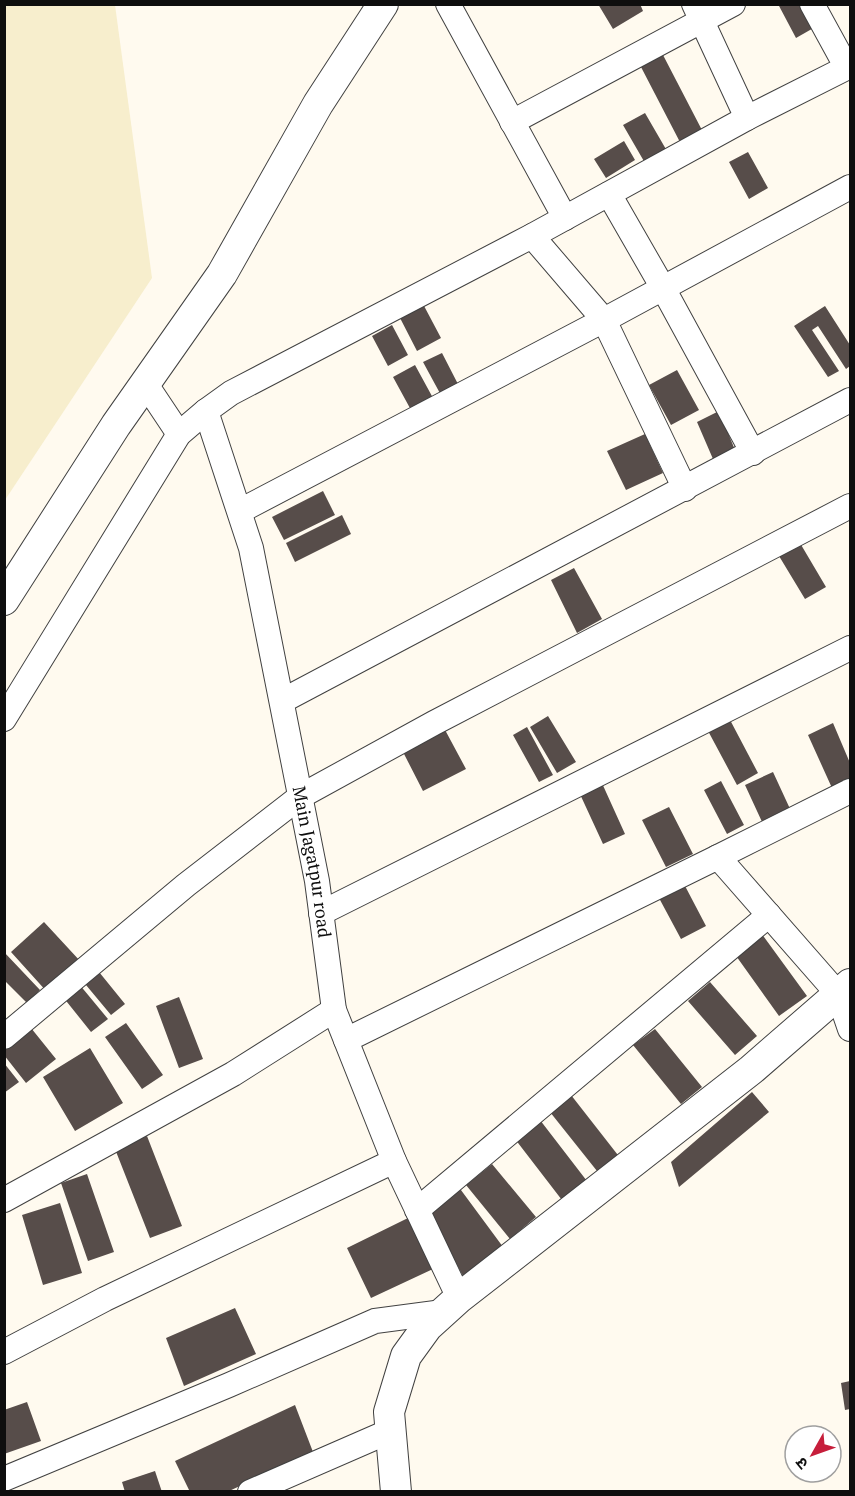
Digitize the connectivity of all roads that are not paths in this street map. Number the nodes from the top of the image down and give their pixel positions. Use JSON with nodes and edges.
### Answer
{"nodes":[{"id":1,"x":383,"y":4,"type":"edge"},
{"id":2,"x":448,"y":4,"type":"edge"},
{"id":3,"x":733,"y":4,"type":"edge"},
{"id":4,"x":812,"y":4,"type":"edge"},
{"id":5,"x":698,"y":13,"type":"edge"},
{"id":6,"x":849,"y":67,"type":"edge"},
{"id":7,"x":747,"y":118,"type":"junction"},
{"id":8,"x":512,"y":122,"type":"junction"},
{"id":9,"x":850,"y":187,"type":"edge"},
{"id":10,"x":609,"y":194,"type":"junction"},
{"id":11,"x":565,"y":218,"type":"junction"},
{"id":12,"x":532,"y":236,"type":"junction"},
{"id":13,"x":663,"y":288,"type":"junction"},
{"id":14,"x":604,"y":320,"type":"junction"},
{"id":15,"x":145,"y":383,"type":"junction"},
{"id":16,"x":850,"y":400,"type":"edge"},
{"id":17,"x":206,"y":411,"type":"junction"},
{"id":18,"x":179,"y":434,"type":"junction"},
{"id":19,"x":753,"y":453,"type":"junction"},
{"id":20,"x":685,"y":489,"type":"junction"},
{"id":21,"x":850,"y":506,"type":"edge"},
{"id":22,"x":240,"y":511,"type":"junction"},
{"id":23,"x":4,"y":600,"type":"edge"},
{"id":24,"x":850,"y":648,"type":"edge"},
{"id":25,"x":282,"y":701,"type":"junction"},
{"id":26,"x":4,"y":719,"type":"edge"},
{"id":27,"x":850,"y":791,"type":"edge"},
{"id":28,"x":301,"y":796,"type":"junction"},
{"id":29,"x":718,"y":857,"type":"junction"},
{"id":30,"x":321,"y":913,"type":"junction"},
{"id":31,"x":769,"y":915,"type":"junction"},
{"id":32,"x":844,"y":989,"type":"edge"},
{"id":33,"x":334,"y":1010,"type":"junction"},
{"id":34,"x":850,"y":1029,"type":"edge"},
{"id":35,"x":4,"y":1037,"type":"edge"},
{"id":36,"x":346,"y":1040,"type":"junction"},
{"id":37,"x":394,"y":1161,"type":"junction"},
{"id":38,"x":4,"y":1200,"type":"edge"},
{"id":39,"x":417,"y":1210,"type":"junction"},
{"id":40,"x":451,"y":1305,"type":"junction"},
{"id":41,"x":4,"y":1352,"type":"edge"},
{"id":42,"x":390,"y":1431,"type":"junction"},
{"id":43,"x":4,"y":1479,"type":"edge"},
{"id":44,"x":250,"y":1491,"type":"edge"},
{"id":45,"x":396,"y":1491,"type":"edge"}],
"edges":[{"from":1,"to":15,"type":"street"},
{"from":2,"to":8,"type":"street"},
{"from":3,"to":5,"type":"street"},
{"from":4,"to":6,"type":"street"},
{"from":5,"to":7,"type":"street"},
{"from":5,"to":8,"type":"street"},
{"from":6,"to":7,"type":"street"},
{"from":7,"to":10,"type":"street"},
{"from":8,"to":11,"type":"street"},
{"from":9,"to":13,"type":"street"},
{"from":10,"to":11,"type":"street"},
{"from":10,"to":13,"type":"street"},
{"from":11,"to":12,"type":"street"},
{"from":12,"to":14,"type":"street"},
{"from":12,"to":17,"type":"street"},
{"from":13,"to":14,"type":"street"},
{"from":13,"to":19,"type":"street"},
{"from":14,"to":20,"type":"street"},
{"from":14,"to":22,"type":"street"},
{"from":15,"to":18,"type":"street"},
{"from":15,"to":23,"type":"street"},
{"from":16,"to":19,"type":"street"},
{"from":17,"to":18,"type":"street"},
{"from":17,"to":22,"type":"street","name":"Main Jagatpur road"},
{"from":18,"to":26,"type":"street"},
{"from":19,"to":20,"type":"street"},
{"from":20,"to":25,"type":"street"},
{"from":21,"to":28,"type":"street"},
{"from":22,"to":25,"type":"street","name":"Main Jagatpur road"},
{"from":24,"to":30,"type":"street"},
{"from":25,"to":28,"type":"street","name":"Main Jagatpur road"},
{"from":27,"to":29,"type":"street"},
{"from":28,"to":30,"type":"street","name":"Main Jagatpur road"},
{"from":28,"to":35,"type":"street"},
{"from":29,"to":31,"type":"street"},
{"from":29,"to":36,"type":"street"},
{"from":30,"to":33,"type":"street","name":"Main Jagatpur road"},
{"from":31,"to":32,"type":"street"},
{"from":31,"to":39,"type":"street"},
{"from":32,"to":34,"type":"street"},
{"from":32,"to":40,"type":"street"},
{"from":33,"to":36,"type":"street","name":"Main Jagatpur road"},
{"from":33,"to":38,"type":"street"},
{"from":36,"to":37,"type":"street","name":"Main Jagatpur road"},
{"from":37,"to":39,"type":"street","name":"Main Jagatpur road"},
{"from":37,"to":41,"type":"street"},
{"from":39,"to":40,"type":"street","name":"Main Jagatpur road"},
{"from":40,"to":42,"type":"street"},
{"from":40,"to":43,"type":"street"},
{"from":42,"to":44,"type":"street"},
{"from":42,"to":45,"type":"street"}]}
